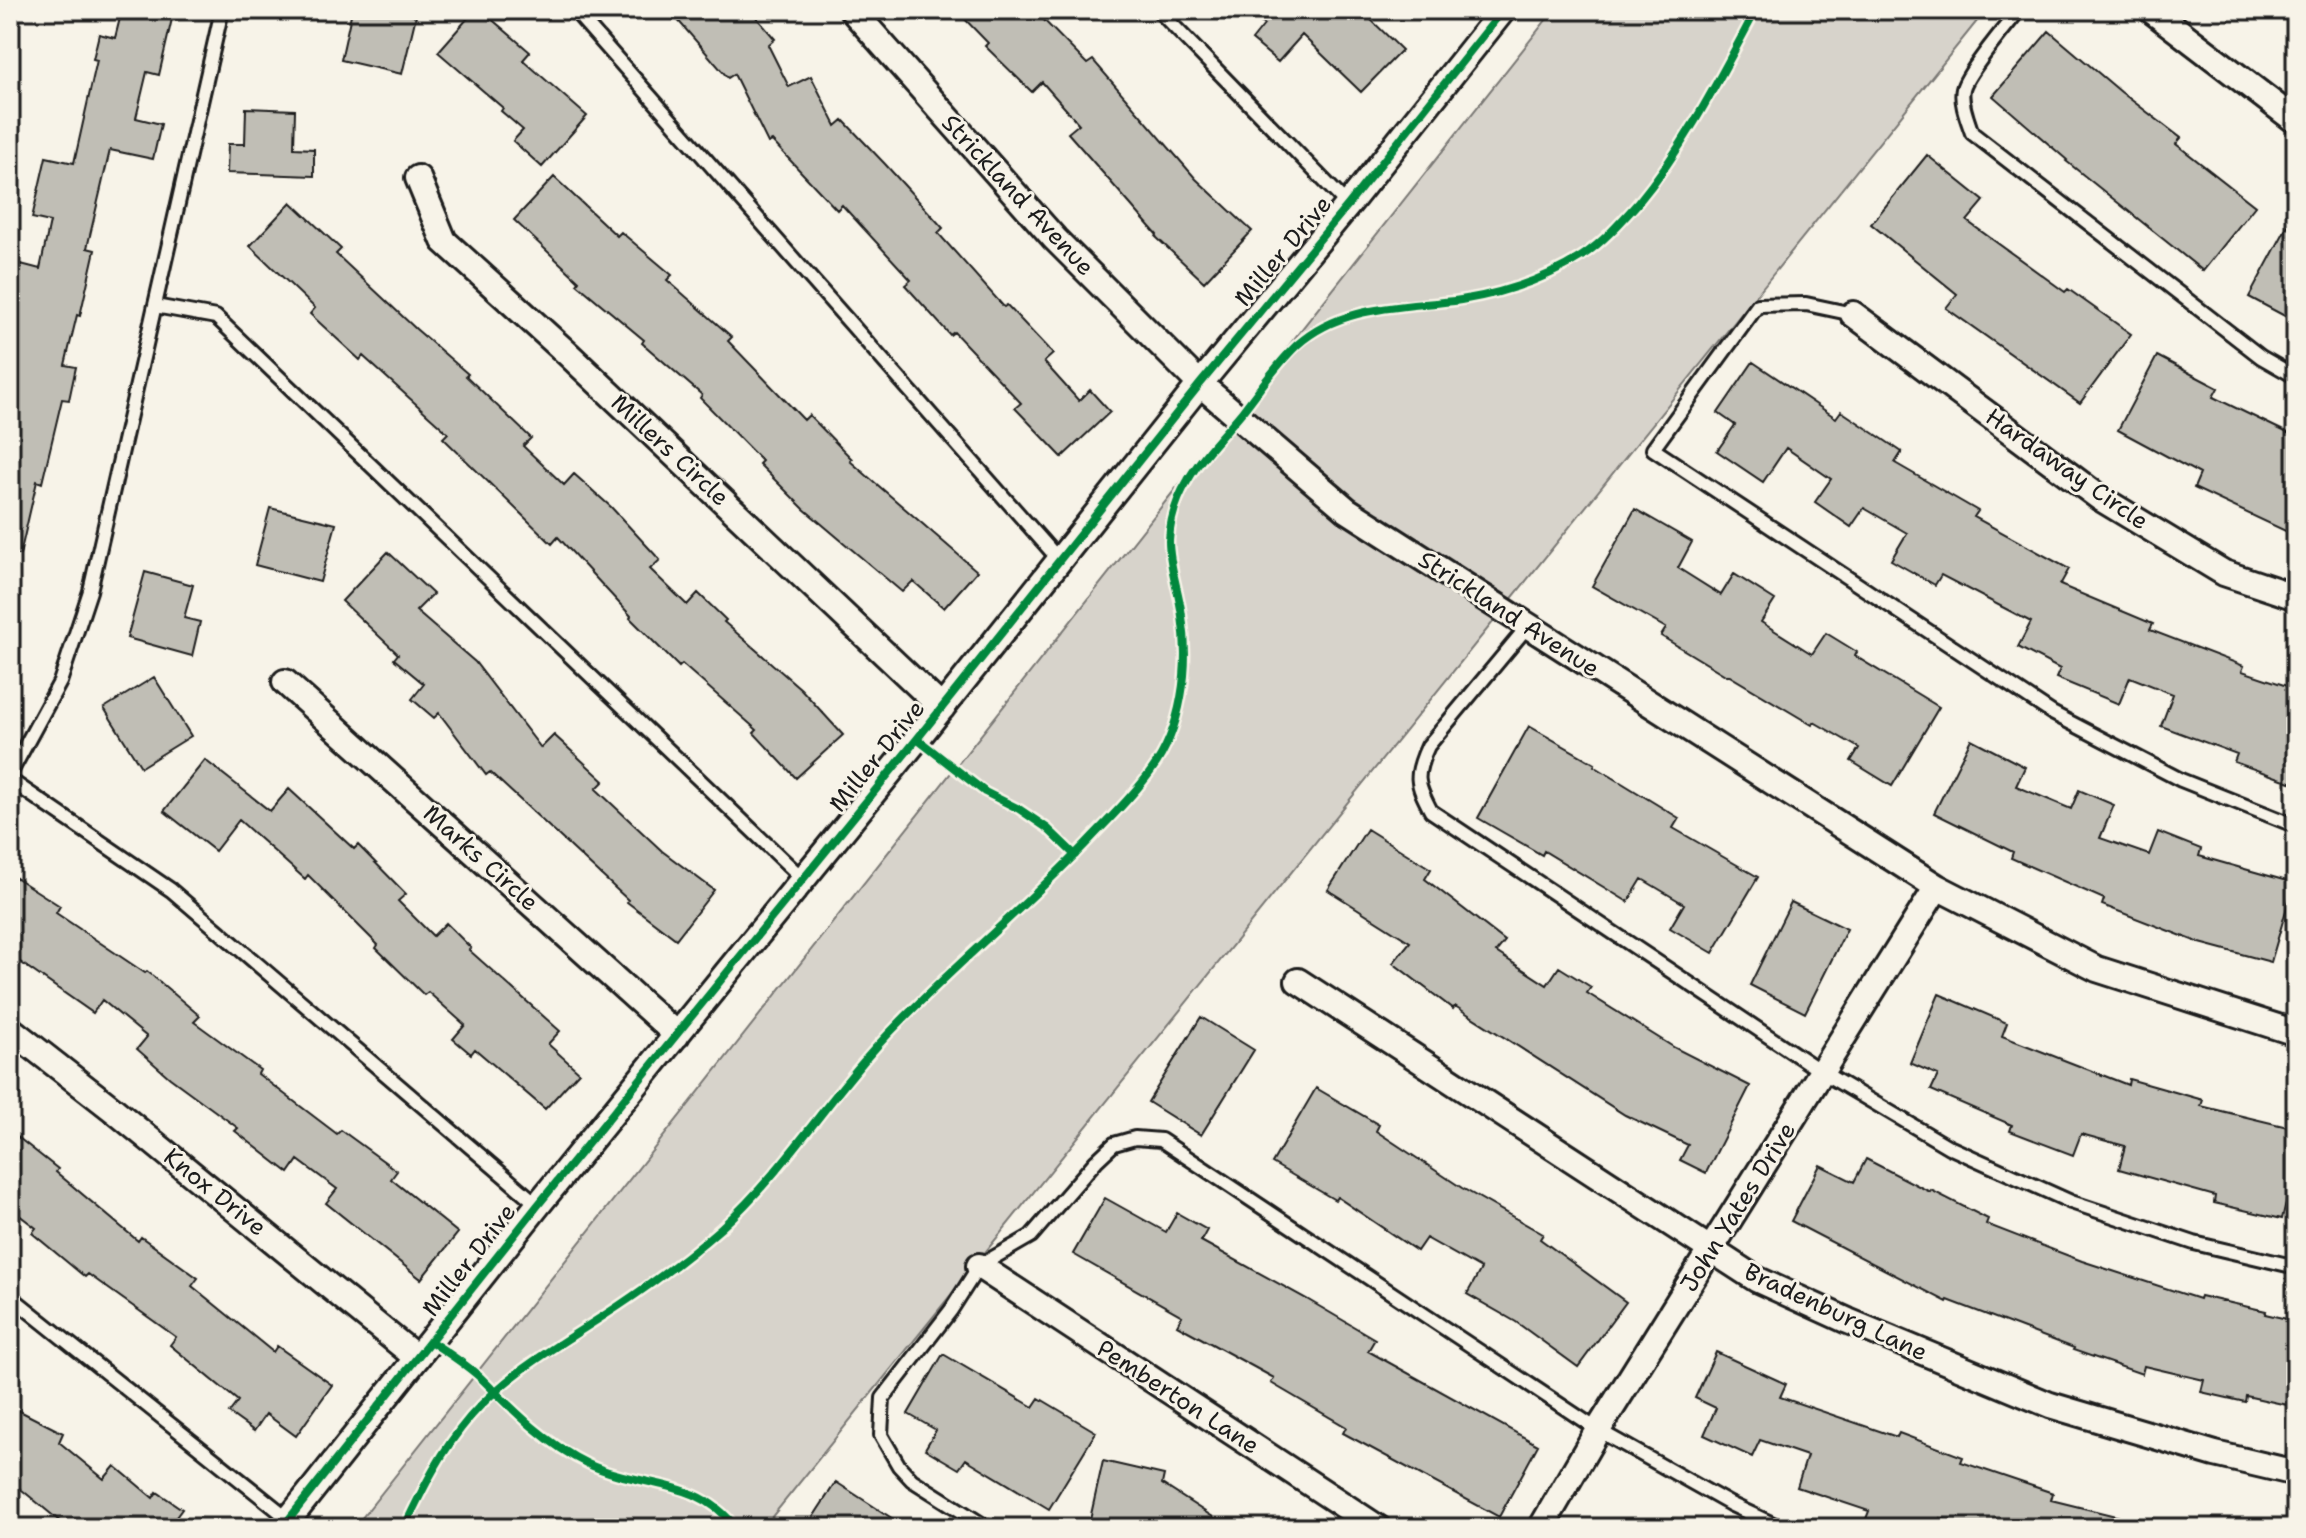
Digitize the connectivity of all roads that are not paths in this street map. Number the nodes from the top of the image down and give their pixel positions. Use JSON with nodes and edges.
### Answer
{"nodes":[{"id":1,"x":222,"y":10,"type":"edge"},
{"id":2,"x":574,"y":10,"type":"edge"},
{"id":3,"x":852,"y":10,"type":"edge"},
{"id":4,"x":1158,"y":10,"type":"edge"},
{"id":5,"x":2019,"y":10,"type":"edge"},
{"id":6,"x":2151,"y":10,"type":"edge"},
{"id":7,"x":1493,"y":14,"type":"edge"},
{"id":8,"x":2296,"y":121,"type":"edge"},
{"id":9,"x":418,"y":178,"type":"dead end"},
{"id":10,"x":1348,"y":205,"type":"junction"},
{"id":11,"x":155,"y":306,"type":"junction"},
{"id":12,"x":1853,"y":314,"type":"joint"},
{"id":13,"x":2296,"y":377,"type":"edge"},
{"id":14,"x":1200,"y":384,"type":"junction"},
{"id":15,"x":1060,"y":561,"type":"junction"},
{"id":16,"x":2296,"y":597,"type":"edge"},
{"id":17,"x":1527,"y":627,"type":"junction"},
{"id":18,"x":285,"y":682,"type":"dead end"},
{"id":19,"x":942,"y":708,"type":"junction"},
{"id":20,"x":10,"y":777,"type":"edge"},
{"id":21,"x":2296,"y":826,"type":"edge"},
{"id":22,"x":803,"y":879,"type":"junction"},
{"id":23,"x":1937,"y":887,"type":"junction"},
{"id":24,"x":1298,"y":981,"type":"dead end"},
{"id":25,"x":10,"y":1029,"type":"edge"},
{"id":26,"x":2296,"y":1033,"type":"edge"},
{"id":27,"x":677,"y":1035,"type":"junction"},
{"id":28,"x":1822,"y":1072,"type":"junction"},
{"id":29,"x":538,"y":1205,"type":"junction"},
{"id":30,"x":1712,"y":1249,"type":"junction"},
{"id":31,"x":979,"y":1266,"type":"junction"},
{"id":32,"x":2296,"y":1267,"type":"edge"},
{"id":33,"x":10,"y":1296,"type":"edge"},
{"id":34,"x":417,"y":1358,"type":"junction"},
{"id":35,"x":1598,"y":1430,"type":"junction"},
{"id":36,"x":2296,"y":1473,"type":"edge"},
{"id":37,"x":285,"y":1524,"type":"edge"},
{"id":38,"x":988,"y":1528,"type":"edge"},
{"id":39,"x":1378,"y":1528,"type":"edge"},
{"id":40,"x":1541,"y":1528,"type":"edge"},
{"id":41,"x":1781,"y":1528,"type":"edge"}],
"edges":[{"from":1,"to":11,"type":"lane"},
{"from":2,"to":15,"type":"lane"},
{"from":3,"to":14,"type":"street","name":"Strickland Avenue"},
{"from":4,"to":10,"type":"lane"},
{"from":5,"to":13,"type":"lane"},
{"from":6,"to":8,"type":"street"},
{"from":7,"to":10,"type":"street","name":"Miller Drive"},
{"from":9,"to":19,"type":"street","name":"Millers Circle"},
{"from":10,"to":14,"type":"street","name":"Miller Drive"},
{"from":11,"to":20,"type":"lane"},
{"from":11,"to":22,"type":"lane"},
{"from":12,"to":16,"type":"street","name":"Hardaway Circle"},
{"from":12,"to":21,"type":"lane"},
{"from":14,"to":15,"type":"street","name":"Miller Drive"},
{"from":14,"to":17,"type":"street","name":"Strickland Avenue"},
{"from":15,"to":19,"type":"street","name":"Miller Drive"},
{"from":17,"to":23,"type":"street","name":"Strickland Avenue"},
{"from":17,"to":28,"type":"lane"},
{"from":18,"to":27,"type":"street","name":"Marks Circle"},
{"from":19,"to":22,"type":"street","name":"Miller Drive"},
{"from":20,"to":29,"type":"lane"},
{"from":22,"to":27,"type":"street","name":"Miller Drive"},
{"from":23,"to":26,"type":"street","name":"Strickland Avenue"},
{"from":23,"to":28,"type":"street","name":"John Yates Drive"},
{"from":24,"to":30,"type":"street","name":"Bradenburg Lane"},
{"from":25,"to":34,"type":"street","name":"Knox Drive"},
{"from":27,"to":29,"type":"street","name":"Miller Drive"},
{"from":28,"to":30,"type":"street","name":"John Yates Drive"},
{"from":28,"to":32,"type":"lane"},
{"from":29,"to":34,"type":"street","name":"Miller Drive"},
{"from":30,"to":35,"type":"street","name":"John Yates Drive"},
{"from":30,"to":36,"type":"street","name":"Bradenburg Lane"},
{"from":31,"to":35,"type":"lane"},
{"from":31,"to":38,"type":"lane"},
{"from":31,"to":39,"type":"street","name":"Pemberton Lane"},
{"from":33,"to":37,"type":"lane"},
{"from":34,"to":37,"type":"street","name":"Miller Drive"},
{"from":35,"to":40,"type":"street","name":"John Yates Drive"},
{"from":35,"to":41,"type":"lane"}]}
